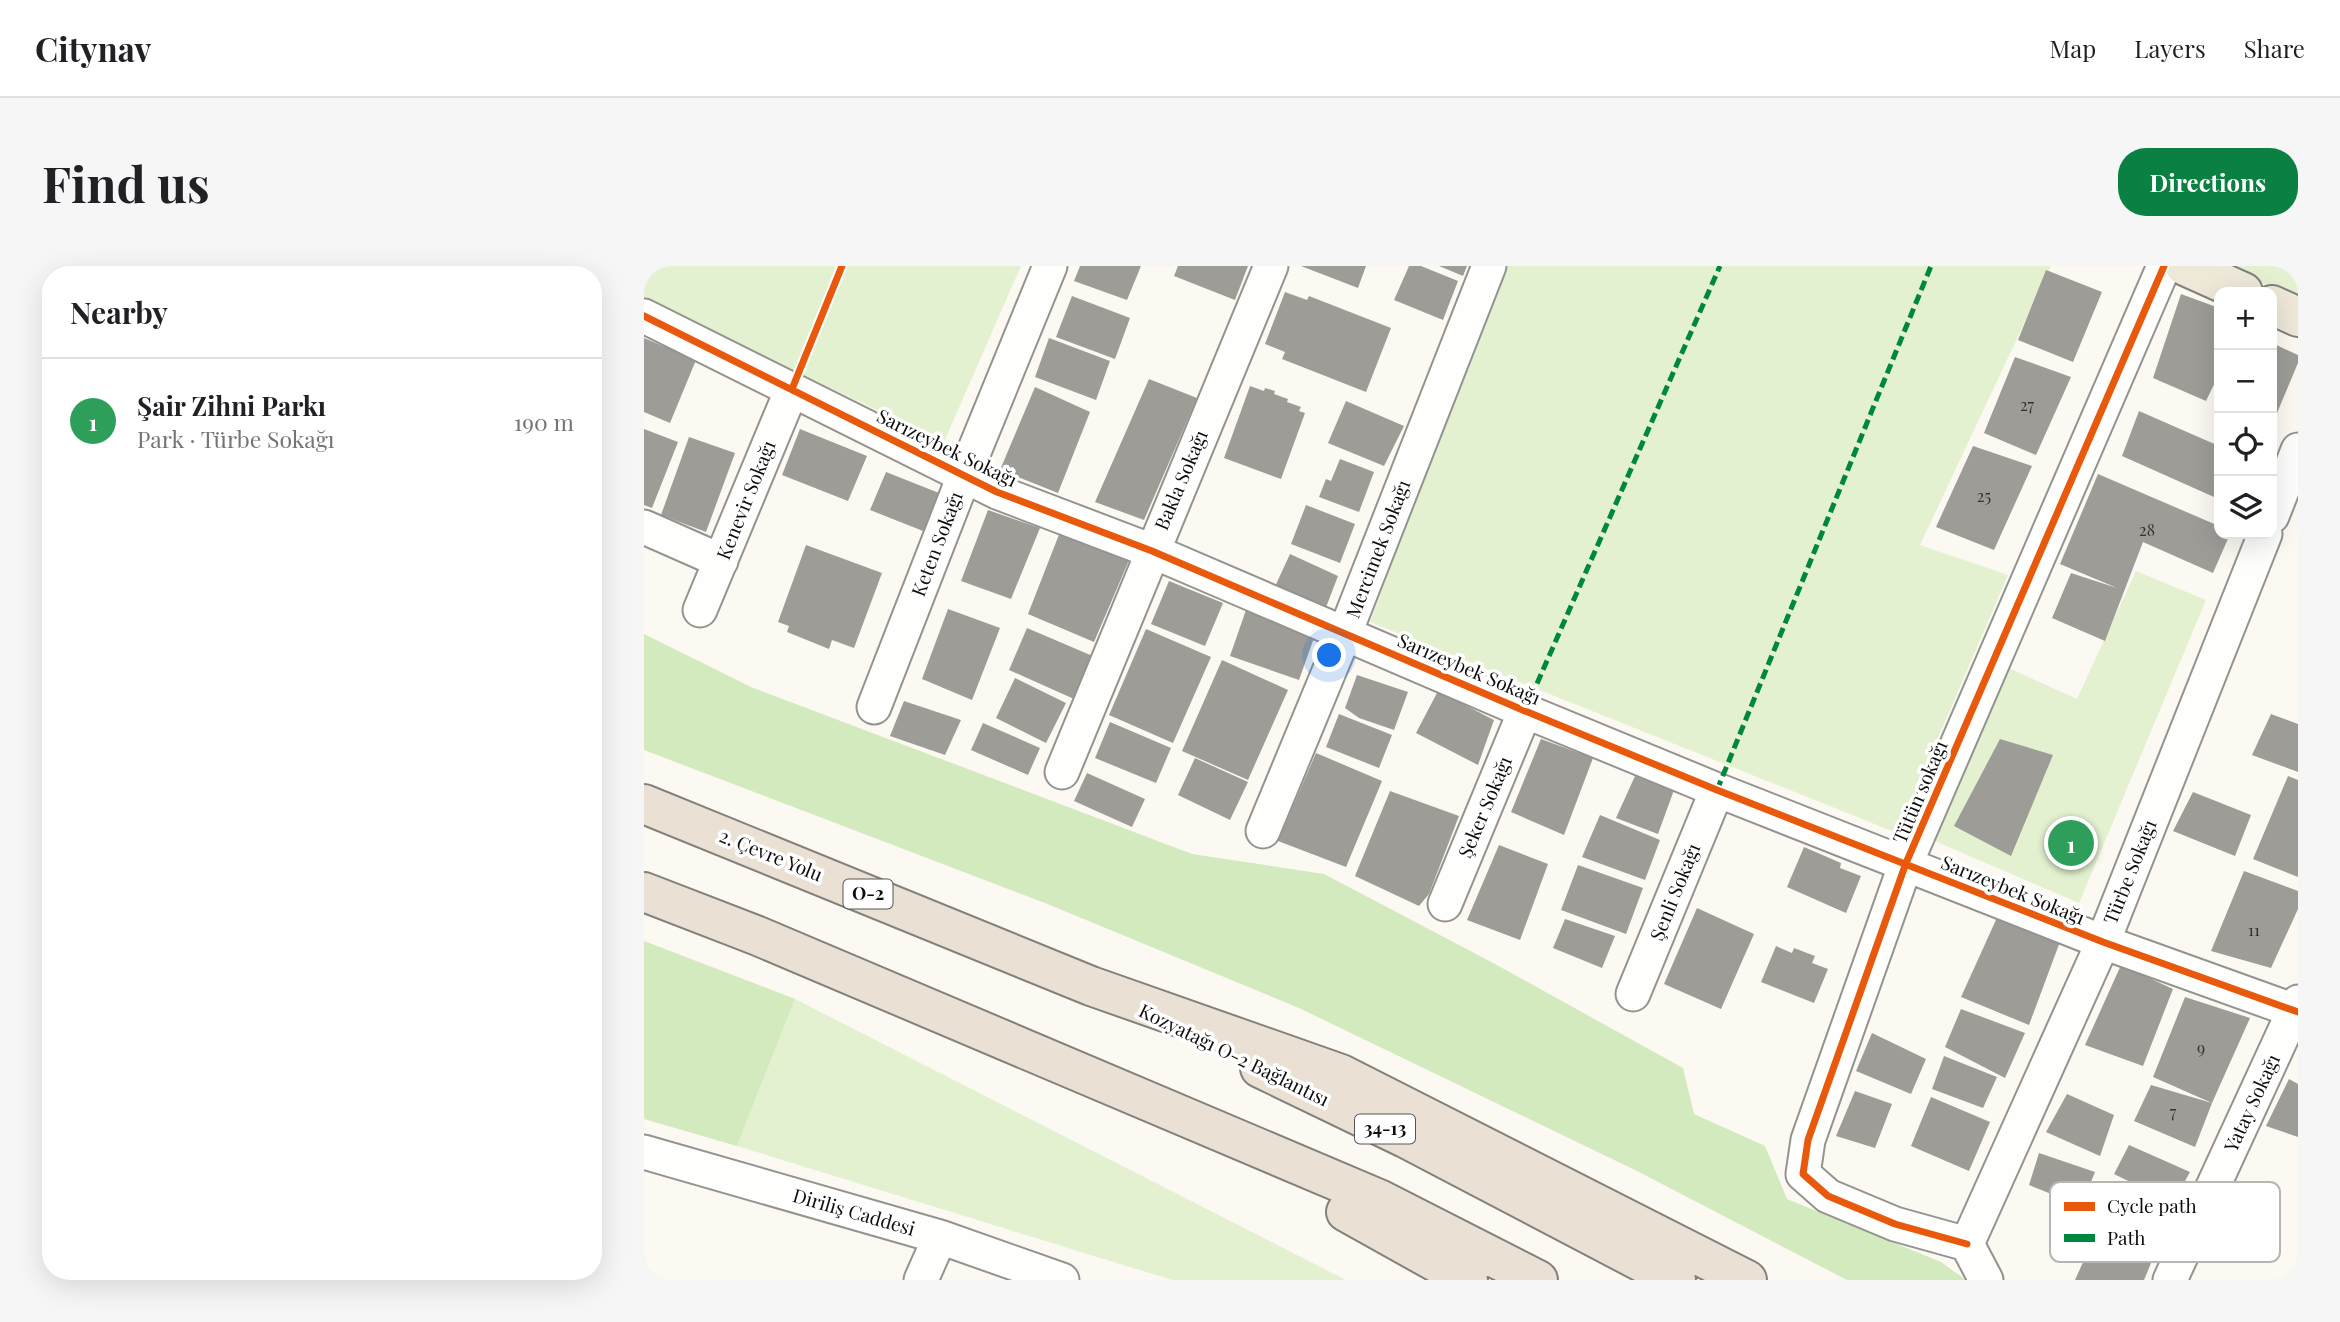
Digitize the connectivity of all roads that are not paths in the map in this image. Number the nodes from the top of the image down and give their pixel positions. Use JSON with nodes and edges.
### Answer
{"nodes":[{"id":1,"x":1050,"y":266,"type":"edge"},
{"id":2,"x":1270,"y":266,"type":"edge"},
{"id":3,"x":1489,"y":266,"type":"edge"},
{"id":4,"x":2164,"y":266,"type":"edge"},
{"id":5,"x":2185,"y":266,"type":"edge"},
{"id":6,"x":2232,"y":287,"type":"edge"},
{"id":7,"x":2277,"y":307,"type":"edge"},
{"id":8,"x":644,"y":316,"type":"edge"},
{"id":9,"x":2298,"y":317,"type":"edge"},
{"id":10,"x":792,"y":388,"type":"junction"},
{"id":11,"x":2298,"y":450,"type":"edge"},
{"id":12,"x":964,"y":476,"type":"junction"},
{"id":13,"x":2277,"y":503,"type":"edge"},
{"id":14,"x":644,"y":527,"type":"edge"},
{"id":15,"x":2263,"y":539,"type":"edge"},
{"id":16,"x":1152,"y":551,"type":"junction"},
{"id":17,"x":720,"y":561,"type":"junction"},
{"id":18,"x":700,"y":610,"type":"dead end"},
{"id":19,"x":1345,"y":633,"type":"junction"},
{"id":20,"x":874,"y":706,"type":"dead end"},
{"id":21,"x":1525,"y":711,"type":"junction"},
{"id":22,"x":1062,"y":772,"type":"dead end"},
{"id":23,"x":1717,"y":790,"type":"junction"},
{"id":24,"x":644,"y":804,"type":"edge"},
{"id":25,"x":1263,"y":831,"type":"dead end"},
{"id":26,"x":1906,"y":863,"type":"junction"},
{"id":27,"x":644,"y":892,"type":"edge"},
{"id":28,"x":1444,"y":904,"type":"dead end"},
{"id":29,"x":2103,"y":943,"type":"junction"},
{"id":30,"x":1091,"y":986,"type":"junction"},
{"id":31,"x":1633,"y":994,"type":"dead end"},
{"id":32,"x":2297,"y":1008,"type":"edge"},
{"id":33,"x":1055,"y":1061,"type":"junction"},
{"id":34,"x":644,"y":1152,"type":"edge"},
{"id":35,"x":2216,"y":1182,"type":"edge"},
{"id":36,"x":940,"y":1237,"type":"junction"},
{"id":37,"x":1967,"y":1244,"type":"junction"},
{"id":38,"x":2178,"y":1262,"type":"edge"},
{"id":39,"x":921,"y":1280,"type":"edge"},
{"id":40,"x":1062,"y":1280,"type":"edge"},
{"id":41,"x":1468,"y":1280,"type":"edge"},
{"id":42,"x":1538,"y":1280,"type":"edge"},
{"id":43,"x":1676,"y":1280,"type":"edge"},
{"id":44,"x":1747,"y":1280,"type":"edge"},
{"id":45,"x":1986,"y":1280,"type":"edge"},
{"id":46,"x":2170,"y":1280,"type":"edge"}],
"edges":[{"from":1,"to":12,"type":"street","name":"Keten Sokağı"},
{"from":2,"to":16,"type":"street","name":"Bakla Sokağı"},
{"from":3,"to":19,"type":"street","name":"Mercimek Sokağı"},
{"from":4,"to":26,"type":"street","name":"Tütün sokağı"},
{"from":5,"to":6,"type":"main road"},
{"from":7,"to":9,"type":"main road"},
{"from":8,"to":10,"type":"street","name":"Sarızeybek Sokağı"},
{"from":10,"to":12,"type":"street","name":"Sarızeybek Sokağı"},
{"from":10,"to":17,"type":"street","name":"Kenevir Sokağı"},
{"from":11,"to":13,"type":"street"},
{"from":12,"to":16,"type":"street","name":"Sarızeybek Sokağı"},
{"from":12,"to":20,"type":"street","name":"Keten Sokağı"},
{"from":14,"to":17,"type":"street"},
{"from":15,"to":29,"type":"street","name":"Türbe Sokağı"},
{"from":16,"to":19,"type":"street","name":"Sarızeybek Sokağı"},
{"from":16,"to":22,"type":"street","name":"Bakla Sokağı"},
{"from":17,"to":18,"type":"street","name":"Kenevir Sokağı"},
{"from":19,"to":21,"type":"street","name":"Sarızeybek Sokağı"},
{"from":19,"to":25,"type":"street","name":"Mercimek Sokağı"},
{"from":21,"to":23,"type":"street","name":"Sarızeybek Sokağı"},
{"from":21,"to":28,"type":"street","name":"Şeker Sokağı"},
{"from":23,"to":26,"type":"street","name":"Sarızeybek Sokağı"},
{"from":23,"to":31,"type":"street","name":"Şenli Sokağı"},
{"from":24,"to":30,"type":"highway","name":"2. Çevre Yolu","number":"O-2"},
{"from":26,"to":29,"type":"street","name":"Sarızeybek Sokağı"},
{"from":26,"to":37,"type":"street","name":"Tütün sokağı"},
{"from":27,"to":33,"type":"highway"},
{"from":29,"to":32,"type":"street","name":"Sarızeybek Sokağı"},
{"from":29,"to":37,"type":"street","name":"Türbe Sokağı"},
{"from":30,"to":43,"type":"highway","name":"Kozyatağı O-2 Bağlantısı","number":"34-13"},
{"from":30,"to":44,"type":"highway"},
{"from":32,"to":35,"type":"street","name":"Yatay Sokağı"},
{"from":33,"to":41,"type":"highway"},
{"from":33,"to":42,"type":"highway"},
{"from":34,"to":36,"type":"street","name":"Diriliş Caddesi"},
{"from":36,"to":39,"type":"street"},
{"from":36,"to":40,"type":"street","name":"Diriliş Caddesi"},
{"from":37,"to":45,"type":"street"},
{"from":38,"to":46,"type":"street","name":"Yatay Sokağı"}]}
